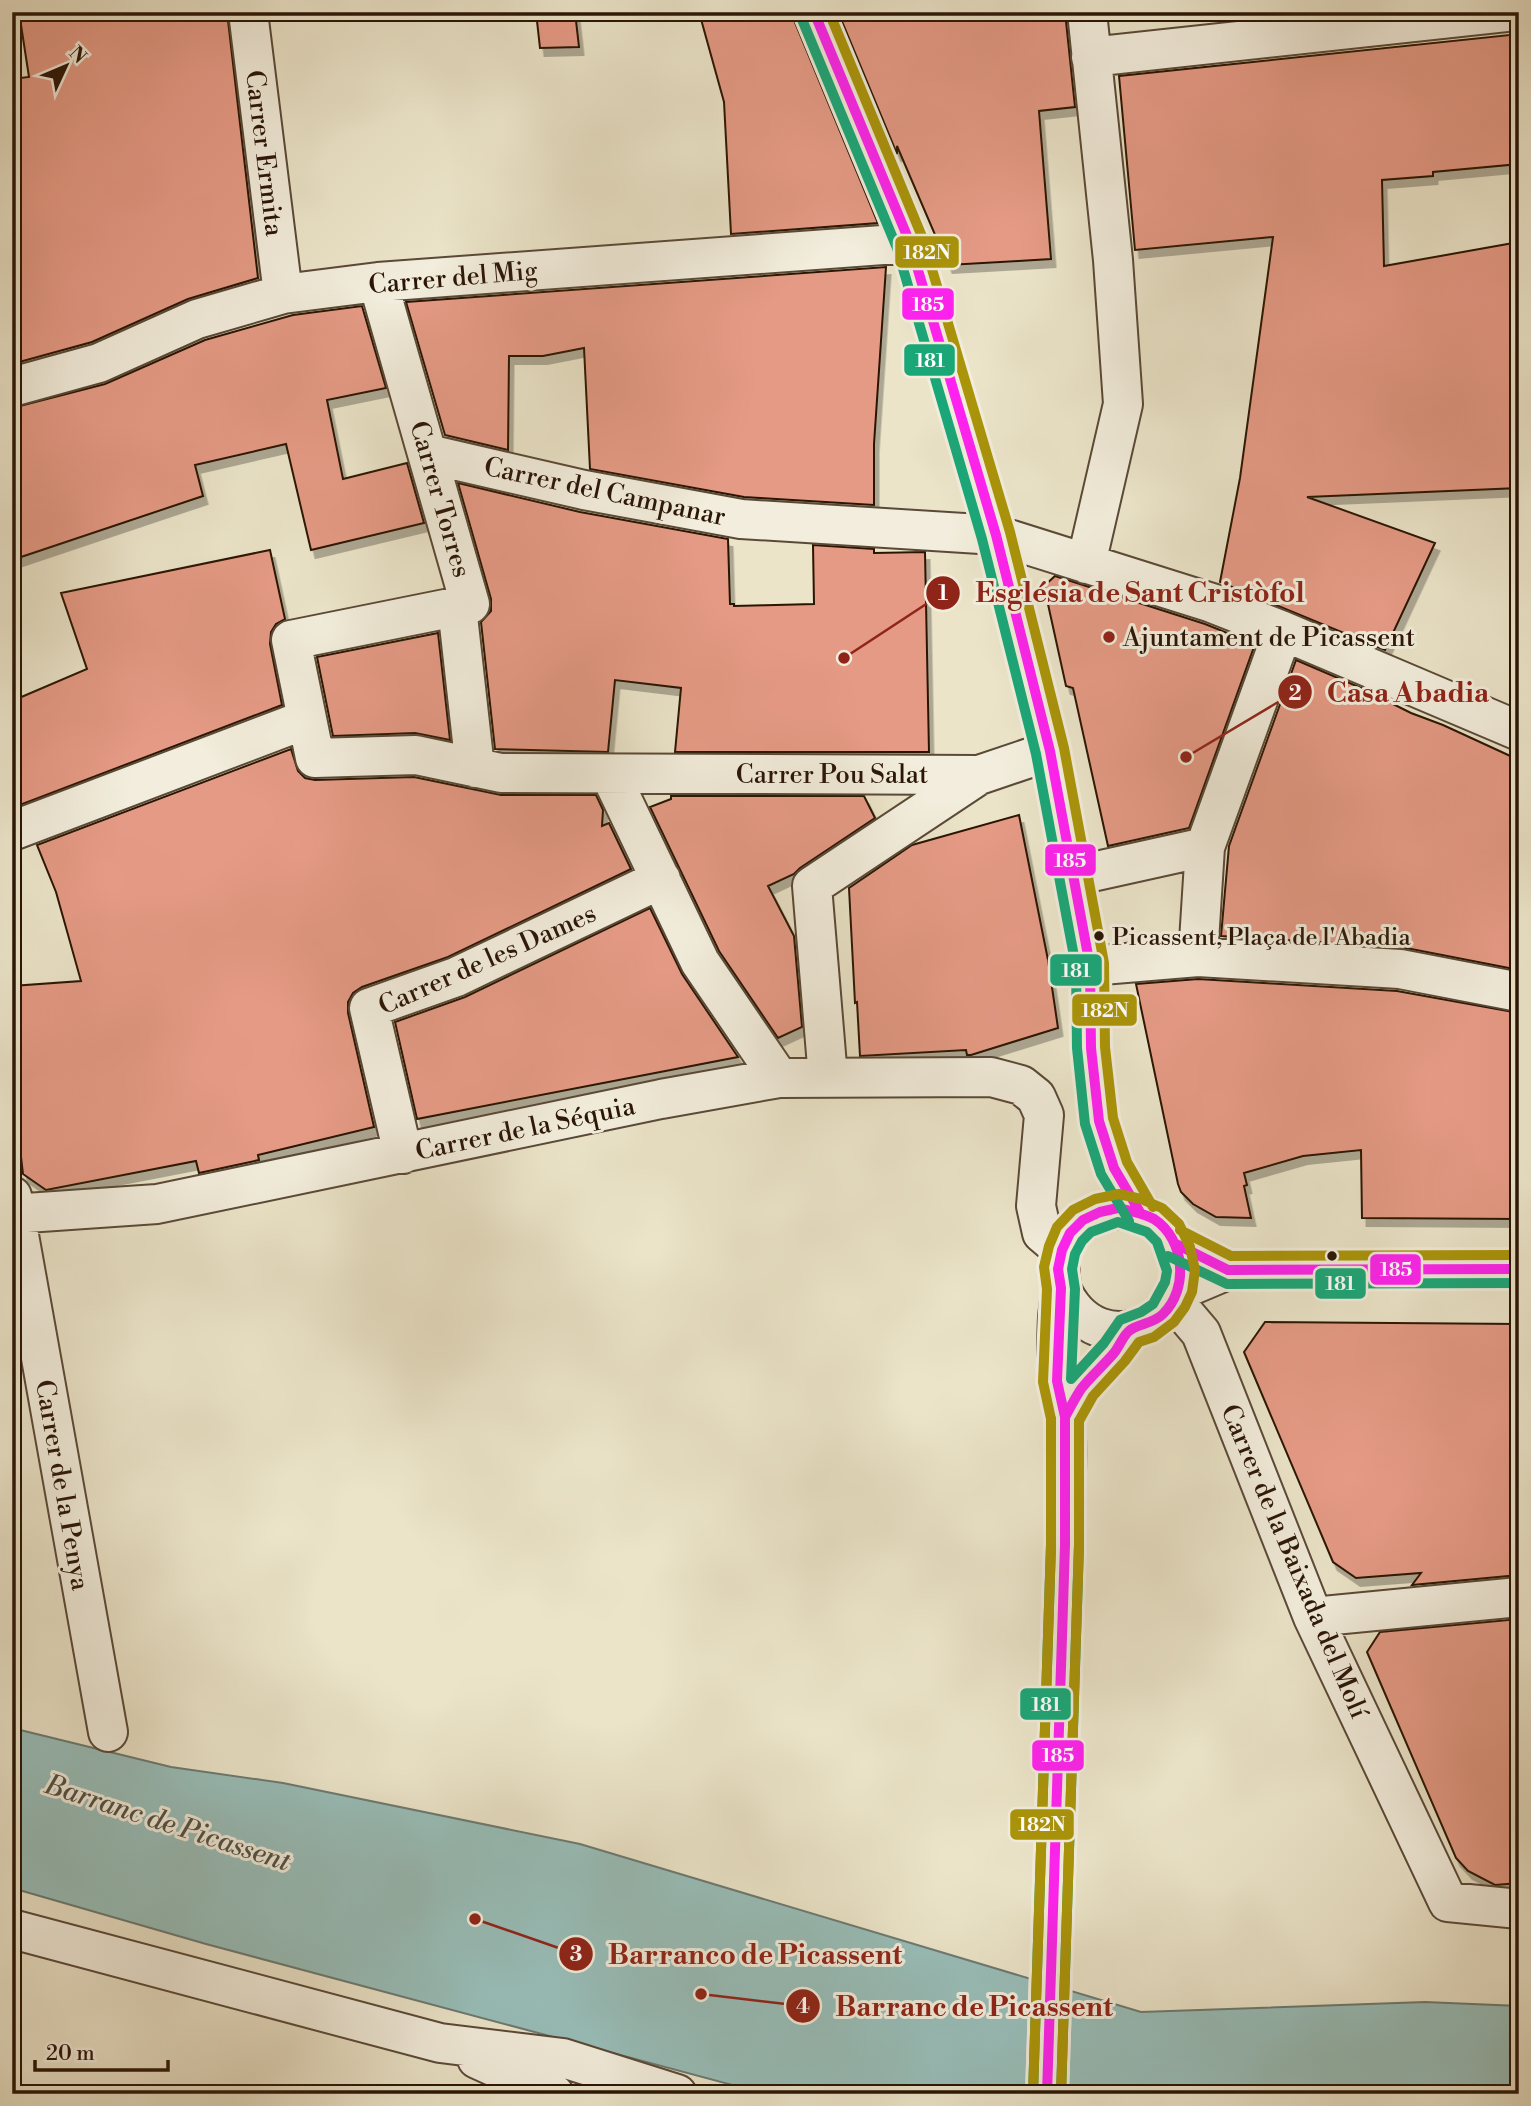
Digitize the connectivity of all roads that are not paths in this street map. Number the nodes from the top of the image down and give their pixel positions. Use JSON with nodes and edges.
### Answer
{"nodes":[{"id":1,"x":248,"y":12,"type":"edge"},
{"id":2,"x":814,"y":12,"type":"edge"},
{"id":3,"x":1087,"y":12,"type":"edge"},
{"id":4,"x":1507,"y":12,"type":"edge"},
{"id":5,"x":1091,"y":57,"type":"junction"},
{"id":6,"x":910,"y":243,"type":"junction"},
{"id":7,"x":378,"y":282,"type":"junction"},
{"id":8,"x":283,"y":294,"type":"junction"},
{"id":9,"x":12,"y":387,"type":"edge"},
{"id":10,"x":428,"y":454,"type":"junction"},
{"id":11,"x":996,"y":535,"type":"junction"},
{"id":12,"x":1086,"y":564,"type":"junction"},
{"id":13,"x":457,"y":607,"type":"junction"},
{"id":14,"x":1283,"y":631,"type":"junction"},
{"id":15,"x":307,"y":719,"type":"junction"},
{"id":16,"x":1519,"y":731,"type":"edge"},
{"id":17,"x":1050,"y":751,"type":"junction"},
{"id":18,"x":475,"y":768,"type":"junction"},
{"id":19,"x":610,"y":774,"type":"junction"},
{"id":20,"x":979,"y":775,"type":"junction"},
{"id":21,"x":12,"y":831,"type":"edge"},
{"id":22,"x":1205,"y":847,"type":"junction"},
{"id":23,"x":1074,"y":876,"type":"junction"},
{"id":24,"x":661,"y":879,"type":"junction"},
{"id":25,"x":1198,"y":957,"type":"junction"},
{"id":26,"x":1090,"y":966,"type":"junction"},
{"id":27,"x":1519,"y":992,"type":"edge"},
{"id":28,"x":779,"y":1078,"type":"junction"},
{"id":29,"x":828,"y":1078,"type":"junction"},
{"id":30,"x":403,"y":1154,"type":"junction"},
{"id":31,"x":13,"y":1208,"type":"edge"},
{"id":32,"x":1123,"y":1212,"type":"junction"},
{"id":33,"x":1174,"y":1243,"type":"junction"},
{"id":34,"x":1062,"y":1250,"type":"junction"},
{"id":35,"x":1519,"y":1269,"type":"edge"},
{"id":36,"x":1227,"y":1270,"type":"junction"},
{"id":37,"x":1061,"y":1288,"type":"junction"},
{"id":38,"x":1175,"y":1296,"type":"junction"},
{"id":39,"x":1130,"y":1330,"type":"junction"},
{"id":40,"x":1065,"y":1417,"type":"junction"},
{"id":41,"x":1519,"y":1597,"type":"edge"},
{"id":42,"x":1313,"y":1617,"type":"junction"},
{"id":43,"x":108,"y":1732,"type":"dead end"},
{"id":44,"x":1519,"y":1909,"type":"edge"},
{"id":45,"x":12,"y":1929,"type":"edge"},
{"id":46,"x":440,"y":2043,"type":"junction"},
{"id":47,"x":554,"y":2094,"type":"edge"},
{"id":48,"x":677,"y":2094,"type":"edge"},
{"id":49,"x":1046,"y":2094,"type":"edge"}],
"edges":[{"from":1,"to":8,"type":"street","name":"Carrer Ermita"},
{"from":2,"to":6,"type":"street"},
{"from":3,"to":5,"type":"street"},
{"from":4,"to":5,"type":"street"},
{"from":5,"to":12,"type":"street"},
{"from":6,"to":7,"type":"street","name":"Carrer del Mig"},
{"from":6,"to":11,"type":"street"},
{"from":7,"to":8,"type":"street","name":"Carrer del Mig"},
{"from":7,"to":10,"type":"street","name":"Carrer Torres"},
{"from":8,"to":9,"type":"street","name":"Carrer del Mig"},
{"from":10,"to":11,"type":"street","name":"Carrer del Campanar"},
{"from":10,"to":13,"type":"street","name":"Carrer Torres"},
{"from":11,"to":12,"type":"street","name":"Carrer del Campanar"},
{"from":11,"to":17,"type":"street"},
{"from":12,"to":14,"type":"street","name":"Carrer del Campanar"},
{"from":13,"to":15,"type":"street","name":"Carrer Torres"},
{"from":13,"to":18,"type":"street"},
{"from":14,"to":16,"type":"street","name":"Carrer del Campanar"},
{"from":14,"to":22,"type":"street"},
{"from":15,"to":18,"type":"street","name":"Carrer Pou Salat"},
{"from":15,"to":21,"type":"street"},
{"from":17,"to":20,"type":"street","name":"Carrer Pou Salat"},
{"from":17,"to":23,"type":"street"},
{"from":18,"to":19,"type":"street","name":"Carrer Pou Salat"},
{"from":19,"to":20,"type":"street","name":"Carrer Pou Salat"},
{"from":19,"to":24,"type":"street"},
{"from":20,"to":29,"type":"street"},
{"from":22,"to":23,"type":"street"},
{"from":22,"to":25,"type":"street"},
{"from":23,"to":26,"type":"street"},
{"from":24,"to":28,"type":"street"},
{"from":24,"to":30,"type":"street","name":"Carrer de les Dames"},
{"from":25,"to":26,"type":"street"},
{"from":25,"to":27,"type":"street"},
{"from":26,"to":32,"type":"street"},
{"from":28,"to":29,"type":"street","name":"Carrer de la Séquia"},
{"from":28,"to":30,"type":"street","name":"Carrer de la Séquia"},
{"from":29,"to":34,"type":"street","name":"Carrer de la Séquia"},
{"from":30,"to":31,"type":"street","name":"Carrer de la Séquia"},
{"from":31,"to":43,"type":"street","name":"Carrer de la Penya"},
{"from":32,"to":33,"type":"street"},
{"from":32,"to":34,"type":"street"},
{"from":33,"to":36,"type":"street"},
{"from":33,"to":38,"type":"street"},
{"from":34,"to":37,"type":"street"},
{"from":35,"to":36,"type":"street"},
{"from":36,"to":38,"type":"street"},
{"from":37,"to":39,"type":"street"},
{"from":37,"to":40,"type":"street"},
{"from":38,"to":39,"type":"street"},
{"from":38,"to":42,"type":"street","name":"Carrer de la Baixada del Molí"},
{"from":39,"to":40,"type":"street"},
{"from":40,"to":49,"type":"street"},
{"from":41,"to":42,"type":"street"},
{"from":42,"to":44,"type":"street","name":"Carrer de la Baixada del Molí"},
{"from":45,"to":46,"type":"street"},
{"from":46,"to":47,"type":"street"},
{"from":46,"to":48,"type":"street"}]}
